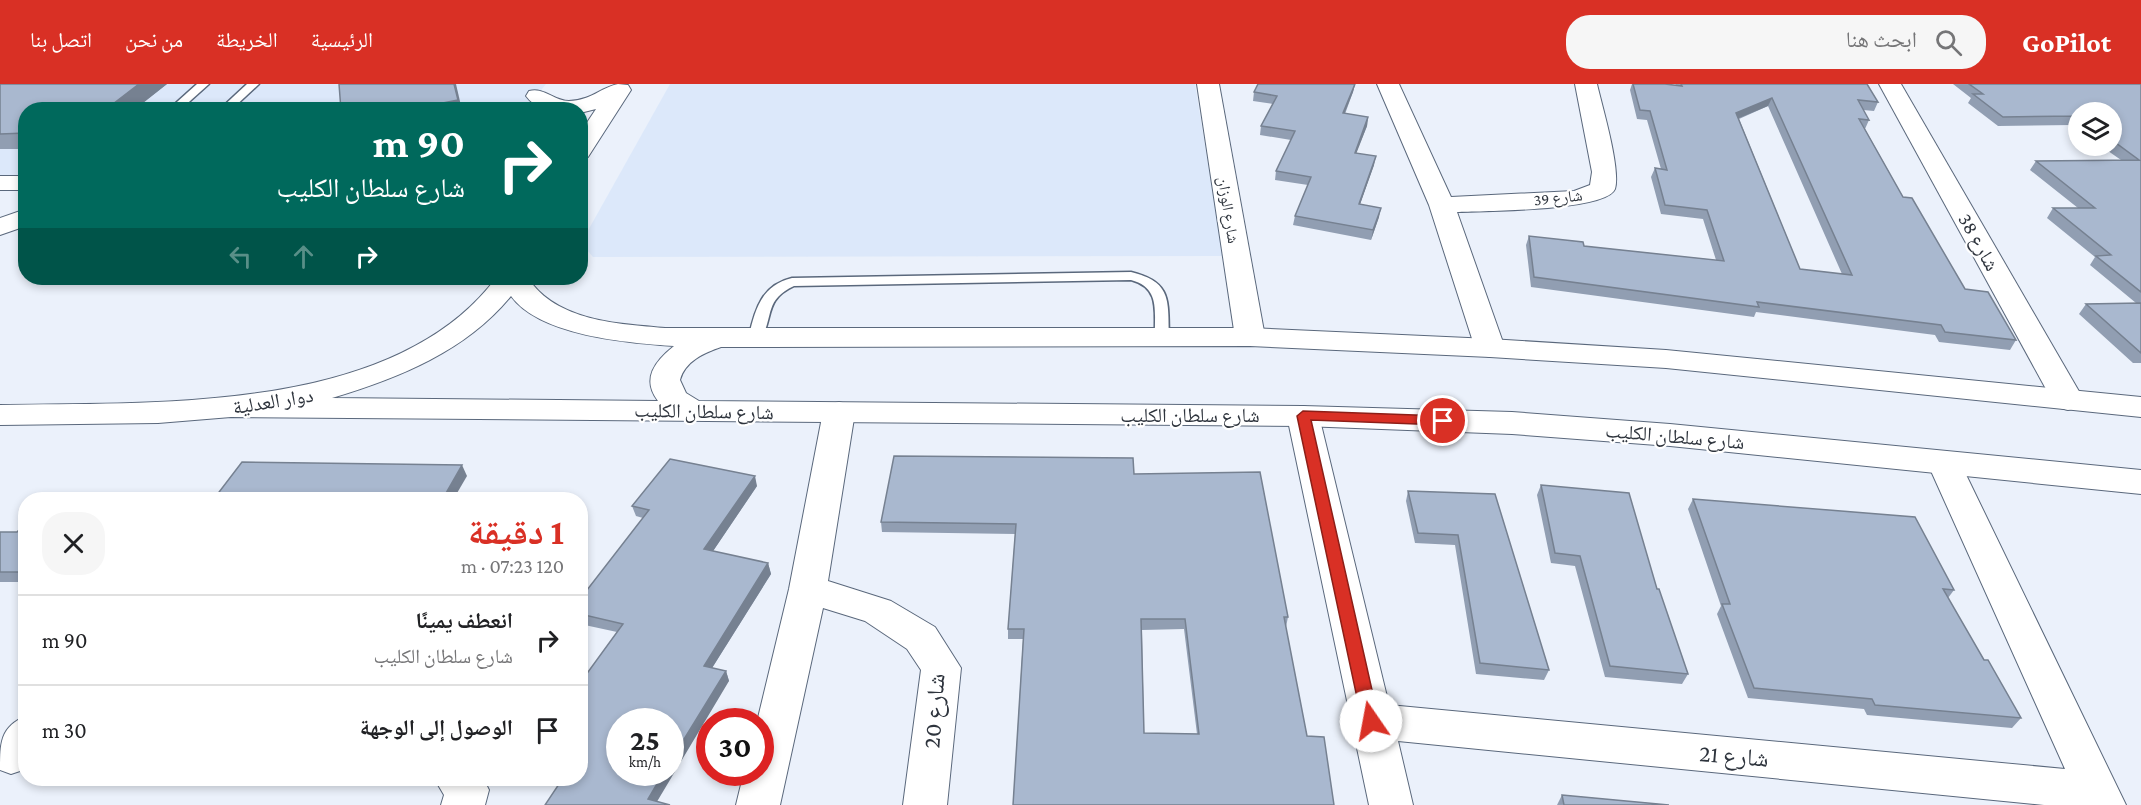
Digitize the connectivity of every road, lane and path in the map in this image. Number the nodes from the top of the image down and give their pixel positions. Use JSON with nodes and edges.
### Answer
{"nodes":[{"id":1,"x":204,"y":84,"type":"edge"},
{"id":2,"x":254,"y":84,"type":"edge"},
{"id":3,"x":1208,"y":84,"type":"edge"},
{"id":4,"x":1388,"y":84,"type":"edge"},
{"id":5,"x":1586,"y":84,"type":"edge"},
{"id":6,"x":1890,"y":84,"type":"edge"},
{"id":7,"x":621,"y":89,"type":"edge"},
{"id":8,"x":182,"y":102,"type":"edge"},
{"id":9,"x":233,"y":102,"type":"edge"},
{"id":10,"x":588,"y":105,"type":"edge"},
{"id":11,"x":588,"y":140,"type":"edge"},
{"id":12,"x":0,"y":183,"type":"edge"},
{"id":13,"x":18,"y":183,"type":"edge"},
{"id":14,"x":1442,"y":205,"type":"junction"},
{"id":15,"x":18,"y":220,"type":"edge"},
{"id":16,"x":0,"y":226,"type":"edge"},
{"id":17,"x":506,"y":285,"type":"edge"},
{"id":18,"x":517,"y":285,"type":"edge"},
{"id":19,"x":756,"y":336,"type":"junction"},
{"id":20,"x":719,"y":337,"type":"junction"},
{"id":21,"x":1162,"y":337,"type":"junction"},
{"id":22,"x":1250,"y":337,"type":"junction"},
{"id":23,"x":1490,"y":348,"type":"junction"},
{"id":24,"x":2068,"y":399,"type":"junction"},
{"id":25,"x":2141,"y":407,"type":"edge"},
{"id":26,"x":235,"y":408,"type":"junction"},
{"id":27,"x":690,"y":410,"type":"junction"},
{"id":28,"x":839,"y":412,"type":"junction"},
{"id":29,"x":0,"y":415,"type":"edge"},
{"id":30,"x":1303,"y":416,"type":"junction"},
{"id":31,"x":1944,"y":462,"type":"junction"},
{"id":32,"x":2141,"y":482,"type":"edge"},
{"id":33,"x":808,"y":589,"type":"junction"},
{"id":34,"x":1371,"y":721,"type":"junction"},
{"id":35,"x":463,"y":786,"type":"edge"},
{"id":36,"x":2101,"y":798,"type":"edge"},
{"id":37,"x":463,"y":805,"type":"edge"},
{"id":38,"x":758,"y":805,"type":"edge"},
{"id":39,"x":925,"y":805,"type":"edge"},
{"id":40,"x":1391,"y":805,"type":"edge"}],
"edges":[{"from":1,"to":8,"type":"lane"},
{"from":2,"to":9,"type":"lane"},
{"from":3,"to":22,"type":"street","name":"شارع الوزان"},
{"from":4,"to":14,"type":"street"},
{"from":5,"to":14,"type":"street","name":"شارع 39"},
{"from":6,"to":24,"type":"street","name":"شارع 38"},
{"from":7,"to":10,"type":"street"},
{"from":7,"to":11,"type":"street"},
{"from":12,"to":13,"type":"street"},
{"from":14,"to":23,"type":"street"},
{"from":15,"to":16,"type":"street"},
{"from":17,"to":26,"type":"street","name":"دوار العدلية"},
{"from":18,"to":20,"type":"street"},
{"from":19,"to":20,"type":"street"},
{"from":19,"to":21,"type":"street"},
{"from":19,"to":21,"type":"lane"},
{"from":20,"to":27,"type":"street"},
{"from":21,"to":22,"type":"street"},
{"from":22,"to":23,"type":"street"},
{"from":23,"to":24,"type":"street"},
{"from":24,"to":25,"type":"street"},
{"from":26,"to":27,"type":"street","name":"شارع سلطان الكليب"},
{"from":26,"to":29,"type":"street","name":"دوار العدلية"},
{"from":27,"to":28,"type":"street","name":"شارع سلطان الكليب"},
{"from":28,"to":30,"type":"street","name":"شارع سلطان الكليب"},
{"from":28,"to":33,"type":"street"},
{"from":30,"to":31,"type":"street","name":"شارع سلطان الكليب"},
{"from":30,"to":34,"type":"street"},
{"from":31,"to":32,"type":"street","name":"شارع سلطان الكليب"},
{"from":31,"to":36,"type":"street","name":"شارع 21"},
{"from":33,"to":38,"type":"street"},
{"from":33,"to":39,"type":"street","name":"شارع 20"},
{"from":34,"to":36,"type":"street","name":"شارع 21"},
{"from":34,"to":40,"type":"street"},
{"from":35,"to":37,"type":"street"}]}
